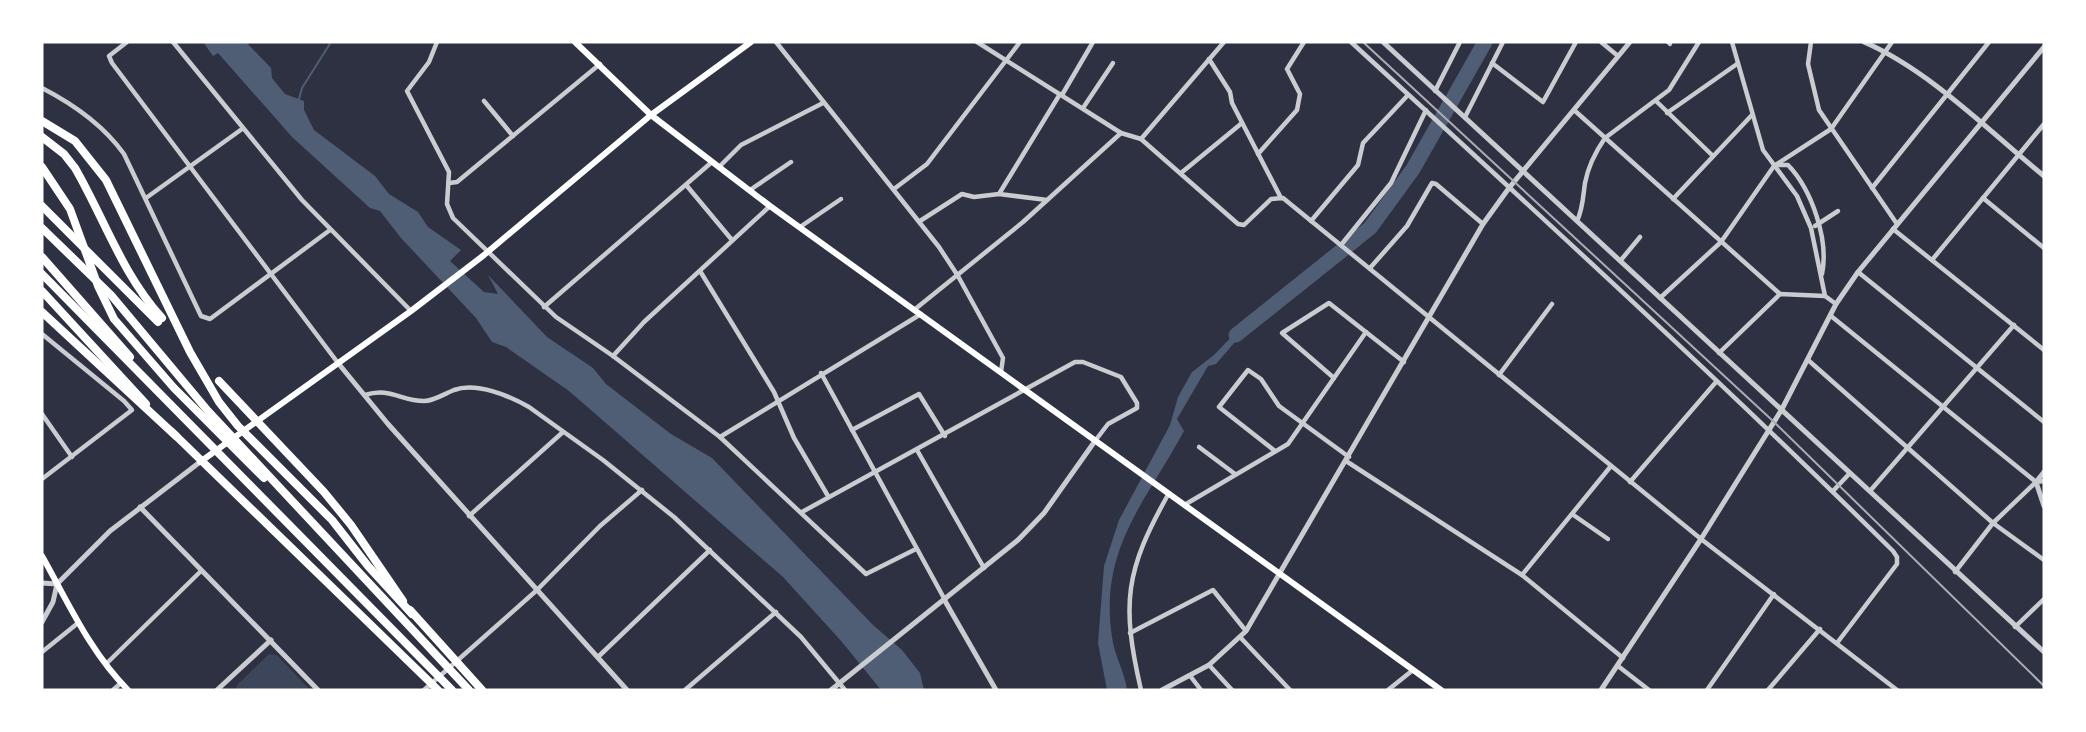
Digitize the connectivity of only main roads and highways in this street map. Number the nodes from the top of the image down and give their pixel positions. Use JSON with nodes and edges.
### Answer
{"nodes":[{"id":1,"x":575,"y":42,"type":"edge"},
{"id":2,"x":751,"y":42,"type":"edge"},
{"id":3,"x":651,"y":115,"type":"junction"},
{"id":4,"x":42,"y":121,"type":"edge"},
{"id":5,"x":42,"y":137,"type":"edge"},
{"id":6,"x":42,"y":167,"type":"edge"},
{"id":7,"x":42,"y":206,"type":"edge"},
{"id":8,"x":42,"y":228,"type":"edge"},
{"id":9,"x":42,"y":257,"type":"edge"},
{"id":10,"x":42,"y":274,"type":"edge"},
{"id":11,"x":42,"y":291,"type":"edge"},
{"id":12,"x":42,"y":312,"type":"edge"},
{"id":13,"x":219,"y":381,"type":"dead end"},
{"id":14,"x":168,"y":402,"type":"junction"},
{"id":15,"x":259,"y":421,"type":"junction"},
{"id":16,"x":176,"y":436,"type":"junction"},
{"id":17,"x":200,"y":462,"type":"junction"},
{"id":18,"x":42,"y":556,"type":"edge"},
{"id":19,"x":345,"y":556,"type":"junction"},
{"id":20,"x":412,"y":614,"type":"junction"},
{"id":21,"x":128,"y":690,"type":"edge"},
{"id":22,"x":438,"y":690,"type":"edge"},
{"id":23,"x":452,"y":690,"type":"edge"},
{"id":24,"x":469,"y":690,"type":"edge"},
{"id":25,"x":482,"y":690,"type":"edge"},
{"id":26,"x":1441,"y":690,"type":"edge"}],
"edges":[{"from":1,"to":3,"type":"main road"},
{"from":2,"to":3,"type":"main road"},
{"from":3,"to":15,"type":"main road"},
{"from":3,"to":26,"type":"main road"},
{"from":4,"to":20,"type":"highway"},
{"from":5,"to":7,"type":"highway"},
{"from":6,"to":19,"type":"highway"},
{"from":8,"to":19,"type":"highway"},
{"from":9,"to":14,"type":"highway"},
{"from":10,"to":14,"type":"highway"},
{"from":11,"to":16,"type":"highway"},
{"from":12,"to":16,"type":"highway"},
{"from":13,"to":15,"type":"highway"},
{"from":14,"to":23,"type":"highway"},
{"from":15,"to":17,"type":"main road"},
{"from":15,"to":20,"type":"highway"},
{"from":16,"to":17,"type":"highway"},
{"from":17,"to":22,"type":"highway"},
{"from":18,"to":21,"type":"main road"},
{"from":19,"to":24,"type":"highway"},
{"from":20,"to":25,"type":"highway"}]}
